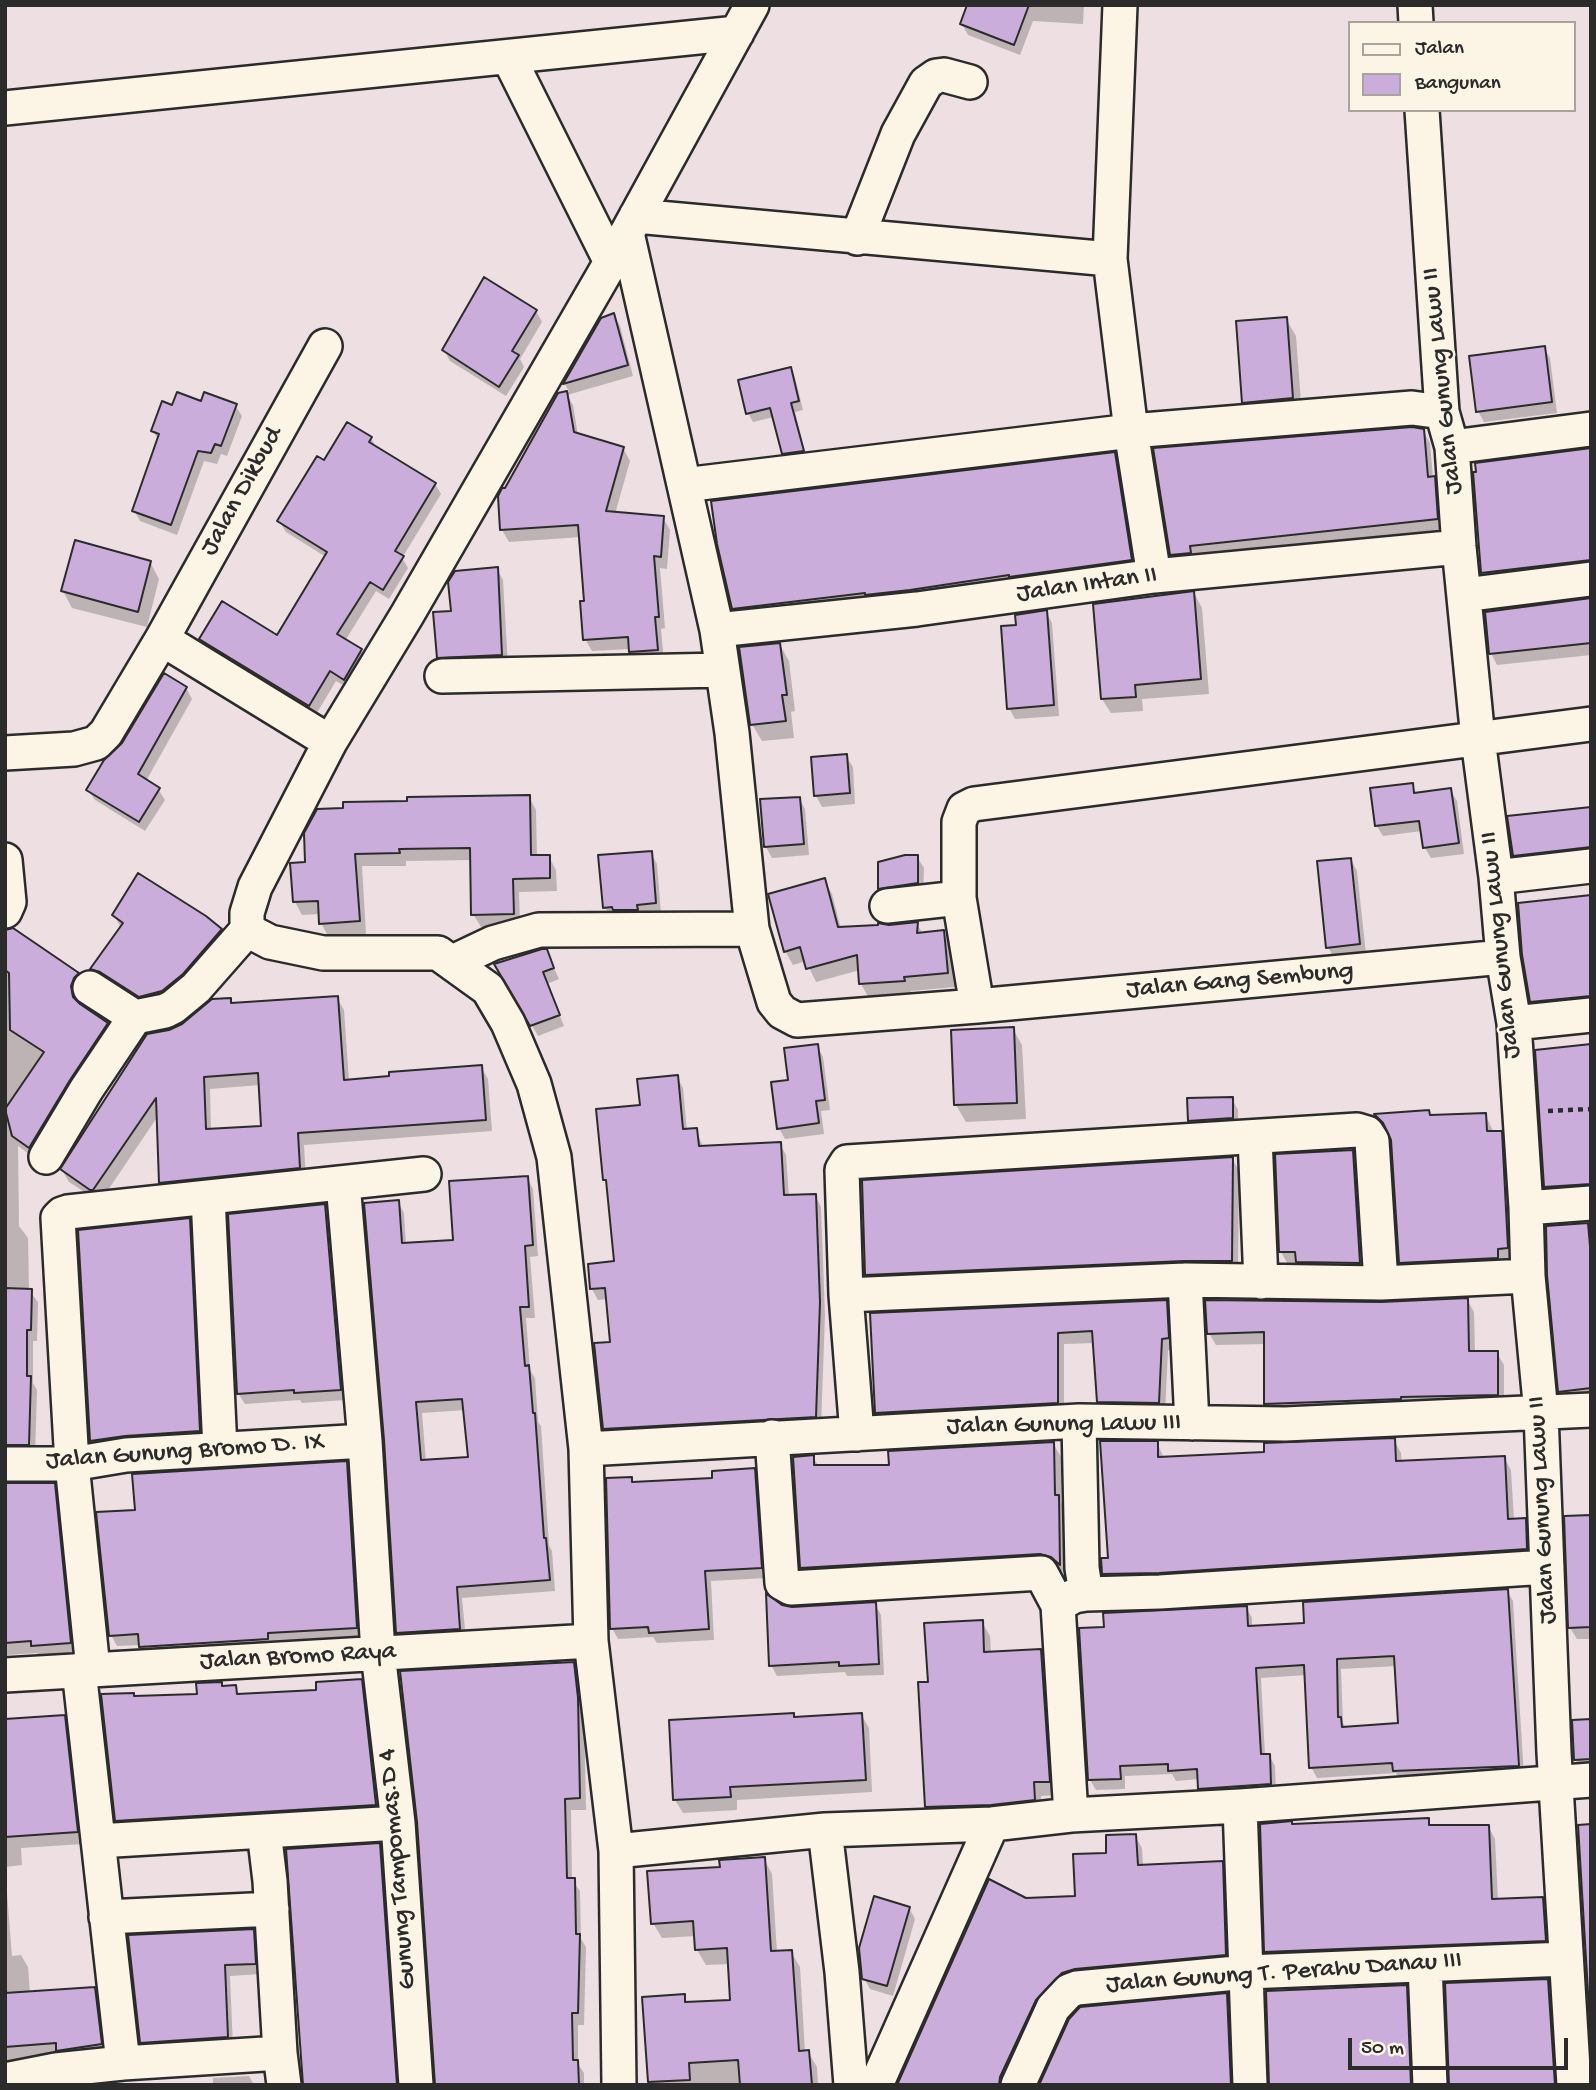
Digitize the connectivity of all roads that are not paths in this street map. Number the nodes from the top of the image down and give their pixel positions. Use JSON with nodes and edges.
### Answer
{"nodes":[{"id":1,"x":1120,"y":5,"type":"edge"},
{"id":2,"x":744,"y":19,"type":"edge"},
{"id":3,"x":509,"y":58,"type":"junction"},
{"id":4,"x":970,"y":82,"type":"dead end"},
{"id":5,"x":5,"y":108,"type":"edge"},
{"id":6,"x":1422,"y":112,"type":"edge"},
{"id":7,"x":625,"y":237,"type":"junction"},
{"id":8,"x":858,"y":238,"type":"junction"},
{"id":9,"x":1110,"y":259,"type":"junction"},
{"id":10,"x":325,"y":346,"type":"dead end"},
{"id":11,"x":1442,"y":412,"type":"junction"},
{"id":12,"x":1591,"y":429,"type":"edge"},
{"id":13,"x":1131,"y":431,"type":"junction"},
{"id":14,"x":1452,"y":447,"type":"junction"},
{"id":15,"x":684,"y":485,"type":"junction"},
{"id":16,"x":1459,"y":547,"type":"junction"},
{"id":17,"x":1154,"y":576,"type":"junction"},
{"id":18,"x":1591,"y":579,"type":"edge"},
{"id":19,"x":1464,"y":595,"type":"junction"},
{"id":20,"x":717,"y":630,"type":"junction"},
{"id":21,"x":162,"y":639,"type":"junction"},
{"id":22,"x":722,"y":670,"type":"junction"},
{"id":23,"x":442,"y":676,"type":"dead end"},
{"id":24,"x":1591,"y":724,"type":"edge"},
{"id":25,"x":1478,"y":739,"type":"junction"},
{"id":26,"x":330,"y":742,"type":"junction"},
{"id":27,"x":5,"y":753,"type":"edge"},
{"id":28,"x":5,"y":860,"type":"edge"},
{"id":29,"x":1591,"y":866,"type":"edge"},
{"id":30,"x":1496,"y":877,"type":"junction"},
{"id":31,"x":959,"y":898,"type":"junction"},
{"id":32,"x":887,"y":906,"type":"dead end"},
{"id":33,"x":5,"y":911,"type":"edge"},
{"id":34,"x":752,"y":929,"type":"junction"},
{"id":35,"x":247,"y":930,"type":"junction"},
{"id":36,"x":1503,"y":957,"type":"junction"},
{"id":37,"x":453,"y":962,"type":"junction"},
{"id":38,"x":90,"y":988,"type":"dead end"},
{"id":39,"x":977,"y":1006,"type":"junction"},
{"id":40,"x":1591,"y":1015,"type":"edge"},
{"id":41,"x":135,"y":1017,"type":"junction"},
{"id":42,"x":1514,"y":1023,"type":"junction"},
{"id":43,"x":1255,"y":1137,"type":"junction"},
{"id":44,"x":46,"y":1157,"type":"dead end"},
{"id":45,"x":424,"y":1174,"type":"dead end"},
{"id":46,"x":343,"y":1183,"type":"junction"},
{"id":47,"x":208,"y":1197,"type":"junction"},
{"id":48,"x":1591,"y":1203,"type":"edge"},
{"id":49,"x":1526,"y":1208,"type":"junction"},
{"id":50,"x":1528,"y":1276,"type":"junction"},
{"id":51,"x":1185,"y":1280,"type":"junction"},
{"id":52,"x":1261,"y":1282,"type":"junction"},
{"id":53,"x":1381,"y":1283,"type":"junction"},
{"id":54,"x":846,"y":1295,"type":"junction"},
{"id":55,"x":1591,"y":1410,"type":"edge"},
{"id":56,"x":1541,"y":1413,"type":"junction"},
{"id":57,"x":1079,"y":1421,"type":"junction"},
{"id":58,"x":1192,"y":1423,"type":"junction"},
{"id":59,"x":857,"y":1434,"type":"junction"},
{"id":60,"x":772,"y":1437,"type":"junction"},
{"id":61,"x":365,"y":1441,"type":"junction"},
{"id":62,"x":220,"y":1449,"type":"junction"},
{"id":63,"x":586,"y":1449,"type":"junction"},
{"id":64,"x":5,"y":1464,"type":"edge"},
{"id":65,"x":72,"y":1464,"type":"junction"},
{"id":66,"x":1547,"y":1567,"type":"junction"},
{"id":67,"x":1075,"y":1589,"type":"junction"},
{"id":68,"x":591,"y":1641,"type":"junction"},
{"id":69,"x":378,"y":1653,"type":"junction"},
{"id":70,"x":86,"y":1669,"type":"junction"},
{"id":71,"x":5,"y":1675,"type":"edge"},
{"id":72,"x":1591,"y":1780,"type":"edge"},
{"id":73,"x":1556,"y":1782,"type":"junction"},
{"id":74,"x":1240,"y":1806,"type":"junction"},
{"id":75,"x":1071,"y":1815,"type":"junction"},
{"id":76,"x":398,"y":1823,"type":"junction"},
{"id":77,"x":992,"y":1824,"type":"junction"},
{"id":78,"x":825,"y":1830,"type":"junction"},
{"id":79,"x":264,"y":1831,"type":"junction"},
{"id":80,"x":98,"y":1842,"type":"junction"},
{"id":81,"x":616,"y":1851,"type":"junction"},
{"id":82,"x":272,"y":1909,"type":"junction"},
{"id":83,"x":106,"y":1917,"type":"junction"},
{"id":84,"x":1565,"y":1959,"type":"junction"},
{"id":85,"x":1425,"y":1965,"type":"junction"},
{"id":86,"x":1247,"y":1972,"type":"junction"},
{"id":87,"x":123,"y":2063,"type":"junction"},
{"id":88,"x":282,"y":2069,"type":"edge"},
{"id":89,"x":56,"y":2070,"type":"junction"},
{"id":90,"x":5,"y":2080,"type":"edge"},
{"id":91,"x":88,"y":2085,"type":"edge"},
{"id":92,"x":416,"y":2085,"type":"edge"},
{"id":93,"x":619,"y":2085,"type":"edge"},
{"id":94,"x":851,"y":2085,"type":"edge"},
{"id":95,"x":876,"y":2085,"type":"edge"},
{"id":96,"x":1018,"y":2085,"type":"edge"},
{"id":97,"x":1250,"y":2085,"type":"edge"},
{"id":98,"x":1430,"y":2085,"type":"edge"},
{"id":99,"x":1574,"y":2085,"type":"edge"}],
"edges":[{"from":1,"to":9,"type":"street"},
{"from":2,"to":3,"type":"street"},
{"from":2,"to":7,"type":"street"},
{"from":3,"to":5,"type":"street"},
{"from":3,"to":7,"type":"street","name":"Jalan Gang Sembung"},
{"from":4,"to":8,"type":"street"},
{"from":6,"to":11,"type":"street","name":"Jalan Gunung Lawu II"},
{"from":7,"to":8,"type":"street"},
{"from":7,"to":15,"type":"street","name":"Jalan Gang Sembung"},
{"from":7,"to":26,"type":"street"},
{"from":8,"to":9,"type":"street"},
{"from":9,"to":13,"type":"street"},
{"from":10,"to":21,"type":"street","name":"Jalan Dikbud"},
{"from":11,"to":13,"type":"street"},
{"from":11,"to":14,"type":"street","name":"Jalan Gunung Lawu II"},
{"from":12,"to":14,"type":"street"},
{"from":13,"to":15,"type":"street"},
{"from":13,"to":17,"type":"street"},
{"from":14,"to":16,"type":"street","name":"Jalan Gunung Lawu II"},
{"from":15,"to":20,"type":"street","name":"Jalan Gang Sembung"},
{"from":16,"to":17,"type":"street","name":"Jalan Intan II"},
{"from":16,"to":19,"type":"street","name":"Jalan Gunung Lawu II"},
{"from":17,"to":20,"type":"street","name":"Jalan Intan II"},
{"from":18,"to":19,"type":"street"},
{"from":19,"to":25,"type":"street","name":"Jalan Gunung Lawu II"},
{"from":20,"to":22,"type":"street","name":"Jalan Gang Sembung"},
{"from":21,"to":26,"type":"street"},
{"from":21,"to":27,"type":"street","name":"Jalan Dikbud"},
{"from":22,"to":23,"type":"street"},
{"from":22,"to":34,"type":"street","name":"Jalan Gang Sembung"},
{"from":24,"to":25,"type":"street"},
{"from":25,"to":30,"type":"street","name":"Jalan Gunung Lawu II"},
{"from":25,"to":31,"type":"street"},
{"from":26,"to":35,"type":"street"},
{"from":28,"to":33,"type":"street"},
{"from":29,"to":30,"type":"street"},
{"from":30,"to":36,"type":"street","name":"Jalan Gunung Lawu II"},
{"from":31,"to":32,"type":"street"},
{"from":31,"to":39,"type":"street"},
{"from":34,"to":37,"type":"street"},
{"from":34,"to":39,"type":"street","name":"Jalan Gang Sembung"},
{"from":35,"to":37,"type":"street"},
{"from":35,"to":41,"type":"street"},
{"from":36,"to":39,"type":"street","name":"Jalan Gang Sembung"},
{"from":36,"to":42,"type":"street","name":"Jalan Gunung Lawu II"},
{"from":37,"to":63,"type":"street"},
{"from":38,"to":41,"type":"street"},
{"from":40,"to":42,"type":"street"},
{"from":41,"to":44,"type":"street"},
{"from":42,"to":49,"type":"street","name":"Jalan Gunung Lawu II"},
{"from":43,"to":52,"type":"street"},
{"from":43,"to":53,"type":"street"},
{"from":43,"to":54,"type":"street"},
{"from":45,"to":46,"type":"street"},
{"from":46,"to":47,"type":"street"},
{"from":46,"to":61,"type":"street","name":"Gunung Tampomas.D 4"},
{"from":47,"to":62,"type":"street"},
{"from":47,"to":65,"type":"street"},
{"from":48,"to":49,"type":"street"},
{"from":49,"to":50,"type":"street","name":"Jalan Gunung Lawu II"},
{"from":50,"to":53,"type":"street"},
{"from":50,"to":56,"type":"street","name":"Jalan Gunung Lawu II"},
{"from":51,"to":52,"type":"street"},
{"from":51,"to":54,"type":"street"},
{"from":51,"to":58,"type":"street"},
{"from":52,"to":53,"type":"street"},
{"from":54,"to":59,"type":"street"},
{"from":55,"to":56,"type":"street","name":"Jalan Gunung Lawu III"},
{"from":56,"to":58,"type":"street","name":"Jalan Gunung Lawu III"},
{"from":56,"to":66,"type":"street","name":"Jalan Gunung Lawu II"},
{"from":57,"to":58,"type":"street","name":"Jalan Gunung Lawu III"},
{"from":57,"to":59,"type":"street","name":"Jalan Gunung Lawu III"},
{"from":57,"to":67,"type":"street"},
{"from":59,"to":60,"type":"street","name":"Jalan Gunung Lawu III"},
{"from":60,"to":63,"type":"street","name":"Jalan Gunung Lawu III"},
{"from":60,"to":67,"type":"street"},
{"from":61,"to":62,"type":"street","name":"Jalan Gunung Bromo D. IX"},
{"from":61,"to":69,"type":"street","name":"Gunung Tampomas.D 4"},
{"from":62,"to":65,"type":"street","name":"Jalan Gunung Bromo D. IX"},
{"from":63,"to":68,"type":"street"},
{"from":64,"to":65,"type":"street","name":"Jalan Gunung Bromo D. IX"},
{"from":65,"to":70,"type":"street"},
{"from":66,"to":67,"type":"street"},
{"from":66,"to":73,"type":"street","name":"Jalan Gunung Lawu II"},
{"from":67,"to":75,"type":"street"},
{"from":68,"to":69,"type":"street","name":"Jalan Bromo Raya"},
{"from":68,"to":81,"type":"street"},
{"from":69,"to":70,"type":"street","name":"Jalan Bromo Raya"},
{"from":69,"to":76,"type":"street","name":"Gunung Tampomas.D 4"},
{"from":70,"to":71,"type":"street","name":"Jalan Bromo Raya"},
{"from":70,"to":80,"type":"street"},
{"from":72,"to":73,"type":"street"},
{"from":73,"to":74,"type":"street"},
{"from":73,"to":84,"type":"street","name":"Jalan Gunung Lawu II"},
{"from":74,"to":75,"type":"street"},
{"from":74,"to":86,"type":"street"},
{"from":75,"to":77,"type":"street"},
{"from":76,"to":79,"type":"street"},
{"from":76,"to":92,"type":"street","name":"Gunung Tampomas.D 4"},
{"from":77,"to":78,"type":"street"},
{"from":77,"to":95,"type":"street"},
{"from":78,"to":81,"type":"street"},
{"from":78,"to":94,"type":"street"},
{"from":79,"to":80,"type":"street"},
{"from":79,"to":82,"type":"street"},
{"from":80,"to":83,"type":"street"},
{"from":81,"to":93,"type":"street"},
{"from":82,"to":83,"type":"street"},
{"from":82,"to":88,"type":"street"},
{"from":83,"to":87,"type":"street"},
{"from":84,"to":85,"type":"street","name":"Jalan Gunung T. Perahu Danau III"},
{"from":84,"to":99,"type":"street","name":"Jalan Gunung Lawu II"},
{"from":85,"to":86,"type":"street","name":"Jalan Gunung T. Perahu Danau III"},
{"from":85,"to":98,"type":"street"},
{"from":86,"to":96,"type":"street","name":"Jalan Gunung T. Perahu Danau III"},
{"from":86,"to":97,"type":"street"},
{"from":87,"to":88,"type":"street"},
{"from":87,"to":89,"type":"street"},
{"from":89,"to":90,"type":"street"},
{"from":89,"to":91,"type":"street"}]}
